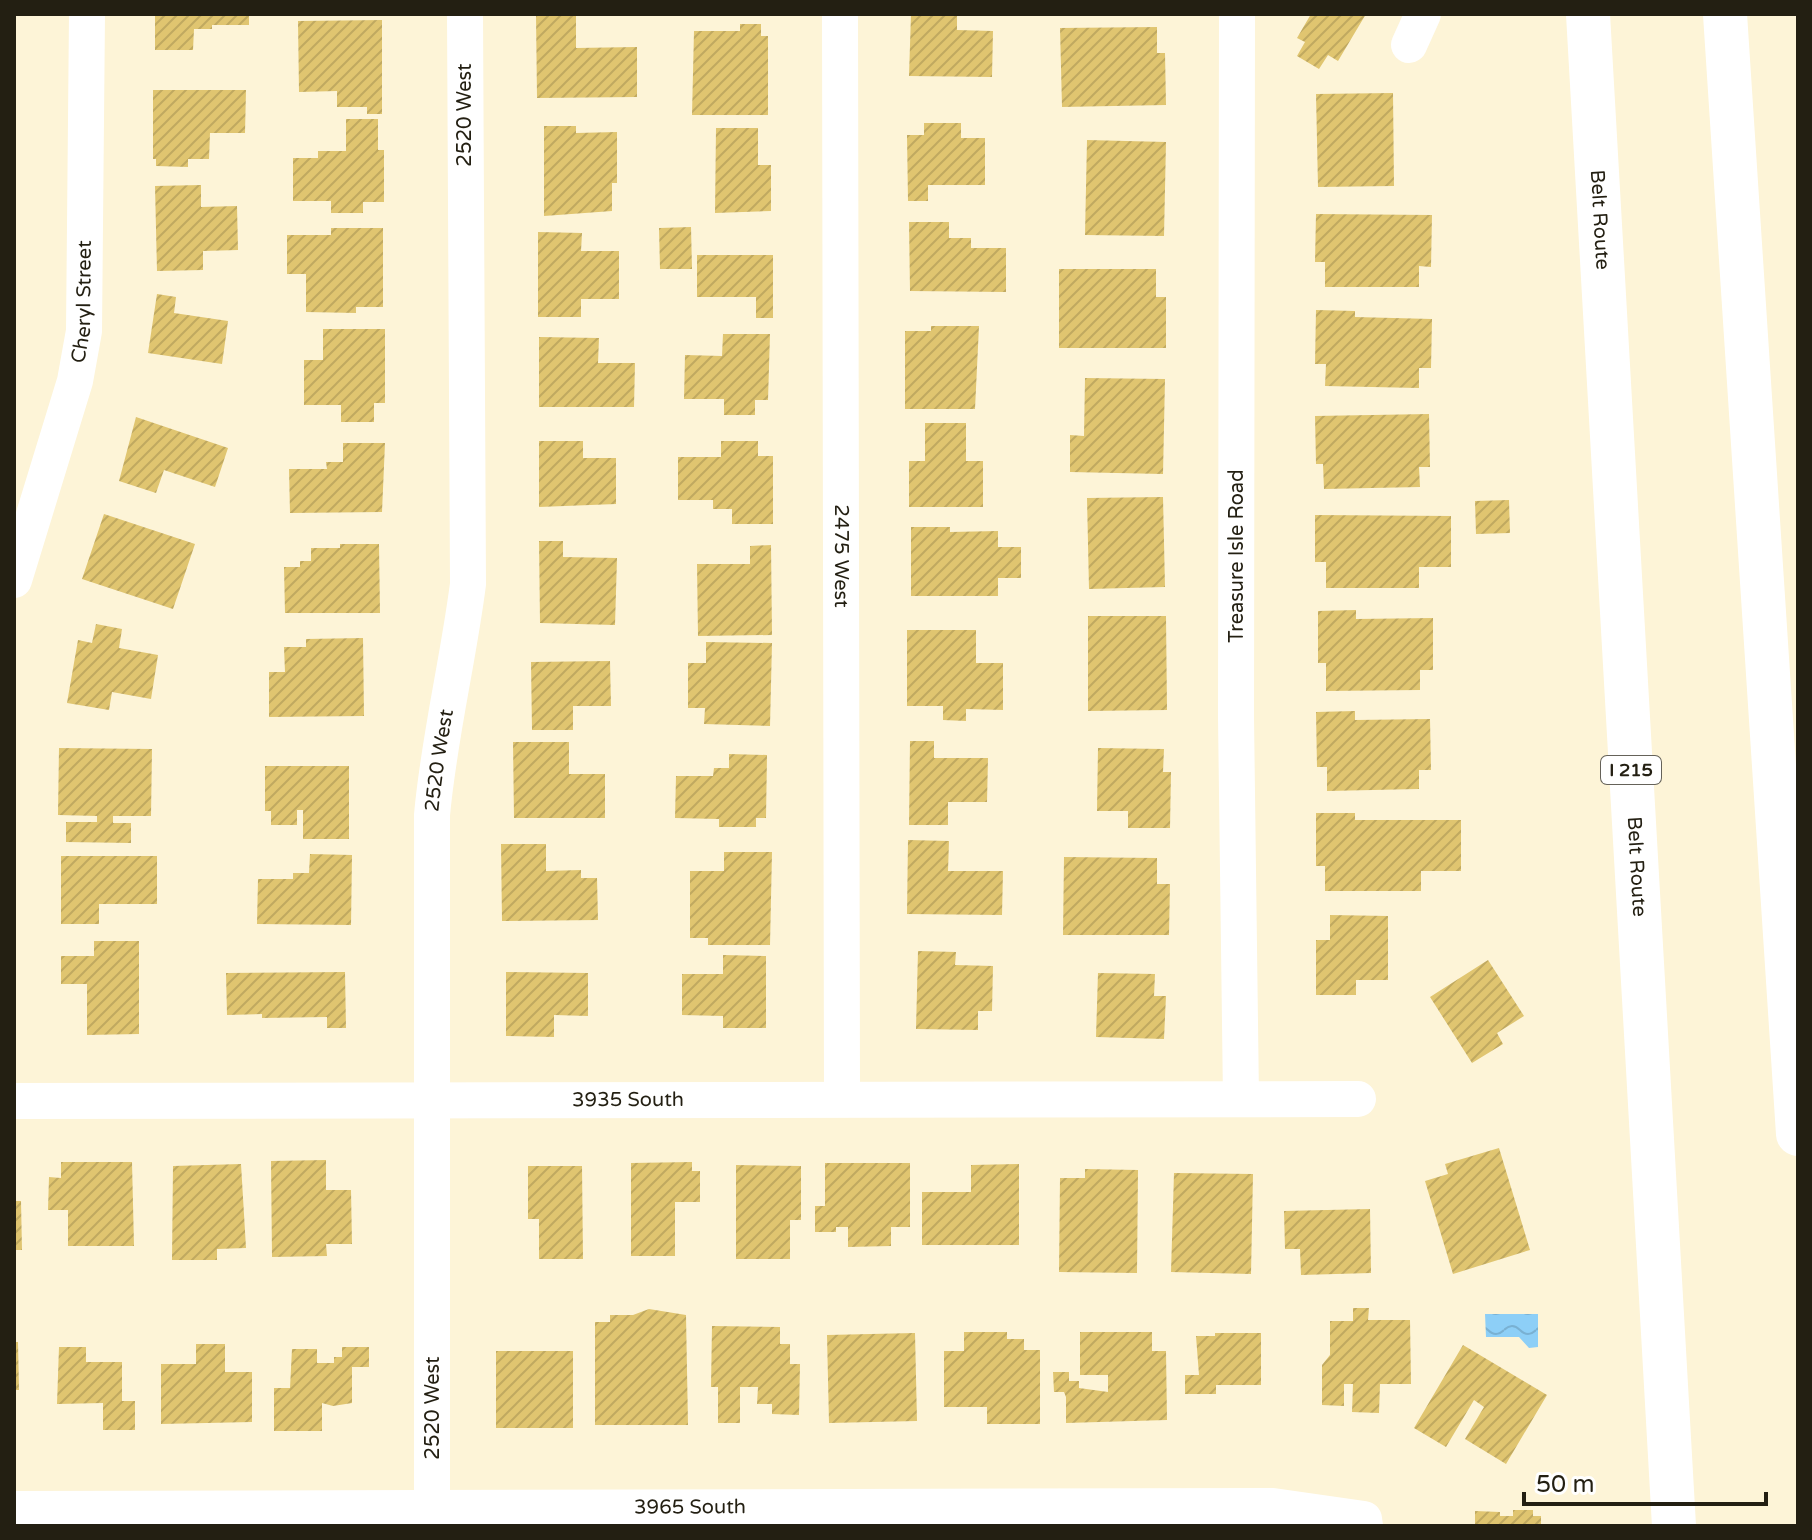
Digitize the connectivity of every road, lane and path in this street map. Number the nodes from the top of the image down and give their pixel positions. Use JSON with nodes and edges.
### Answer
{"nodes":[{"id":1,"x":87,"y":14,"type":"edge"},
{"id":2,"x":465,"y":14,"type":"edge"},
{"id":3,"x":840,"y":14,"type":"edge"},
{"id":4,"x":1237,"y":14,"type":"edge"},
{"id":5,"x":1588,"y":14,"type":"edge"},
{"id":6,"x":1725,"y":14,"type":"edge"},
{"id":7,"x":14,"y":580,"type":"edge"},
{"id":8,"x":842,"y":1099,"type":"junction"},
{"id":9,"x":1241,"y":1099,"type":"junction"},
{"id":10,"x":1358,"y":1099,"type":"dead end"},
{"id":11,"x":431,"y":1100,"type":"junction"},
{"id":12,"x":14,"y":1101,"type":"edge"},
{"id":13,"x":1798,"y":1134,"type":"edge"},
{"id":14,"x":14,"y":1509,"type":"edge"},
{"id":15,"x":432,"y":1517,"type":"edge"},
{"id":16,"x":1364,"y":1522,"type":"edge"},
{"id":17,"x":1674,"y":1526,"type":"edge"}],
"edges":[{"from":1,"to":7,"type":"street","name":"Cheryl Street"},
{"from":2,"to":11,"type":"street","name":"2520 West"},
{"from":3,"to":8,"type":"street","name":"2475 West"},
{"from":4,"to":9,"type":"street","name":"Treasure Isle Road"},
{"from":5,"to":17,"type":"highway","name":"Belt Route","number":"I 215"},
{"from":6,"to":13,"type":"highway"},
{"from":8,"to":9,"type":"street","name":"3935 South"},
{"from":8,"to":11,"type":"street","name":"3935 South"},
{"from":9,"to":10,"type":"street","name":"3935 South"},
{"from":11,"to":12,"type":"street","name":"3935 South"},
{"from":11,"to":15,"type":"street","name":"2520 West"},
{"from":14,"to":15,"type":"street","name":"3965 South"},
{"from":15,"to":16,"type":"street","name":"3965 South"}]}
